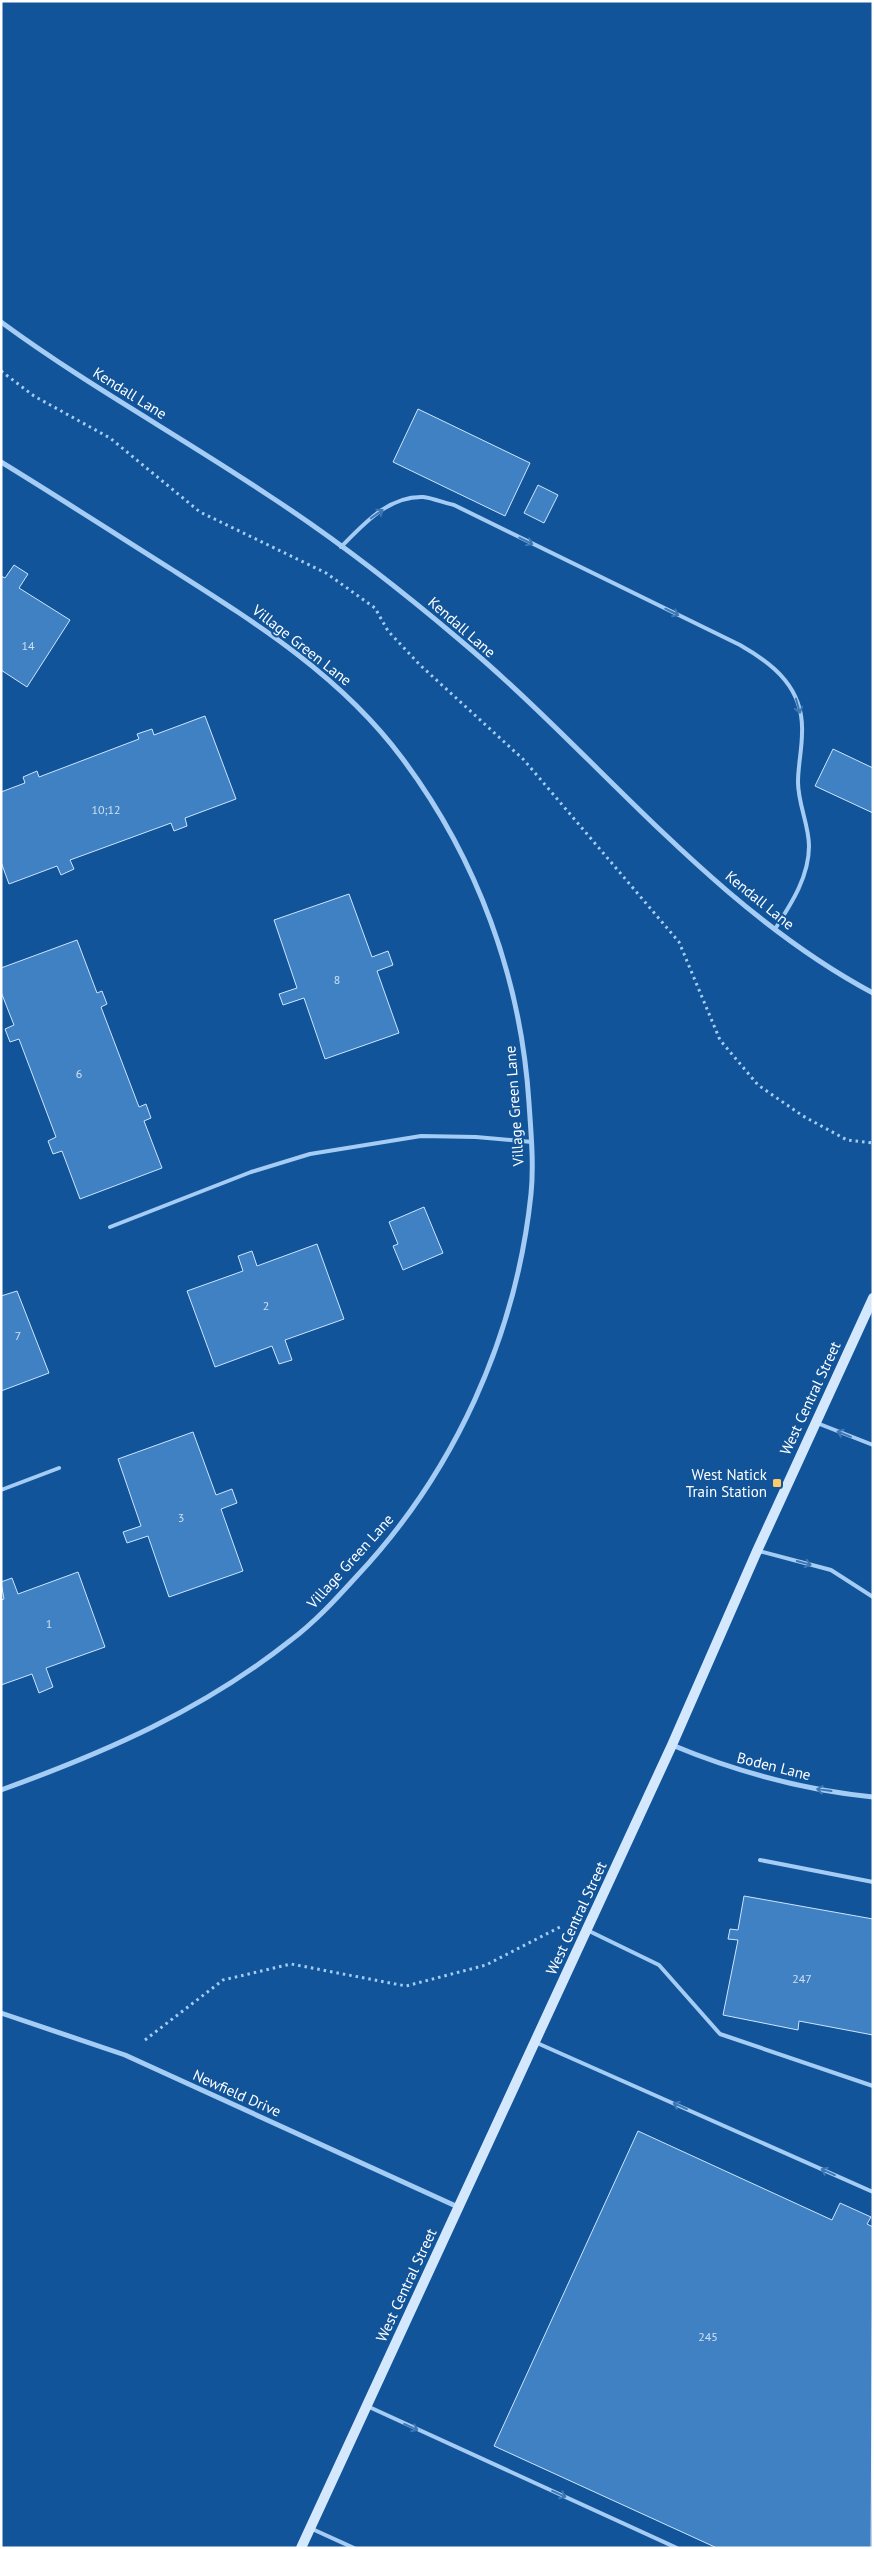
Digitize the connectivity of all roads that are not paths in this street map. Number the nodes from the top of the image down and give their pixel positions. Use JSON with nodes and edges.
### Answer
{"nodes":[{"id":1,"x":1,"y":322,"type":"edge"},
{"id":2,"x":1,"y":462,"type":"edge"},
{"id":3,"x":341,"y":547,"type":"junction"},
{"id":4,"x":775,"y":929,"type":"junction"},
{"id":5,"x":873,"y":993,"type":"edge"},
{"id":6,"x":532,"y":1142,"type":"junction"},
{"id":7,"x":110,"y":1227,"type":"dead end"},
{"id":8,"x":873,"y":1298,"type":"edge"},
{"id":9,"x":816,"y":1423,"type":"junction"},
{"id":10,"x":873,"y":1445,"type":"edge"},
{"id":11,"x":59,"y":1468,"type":"dead end"},
{"id":12,"x":1,"y":1490,"type":"edge"},
{"id":13,"x":757,"y":1551,"type":"junction"},
{"id":14,"x":873,"y":1597,"type":"edge"},
{"id":15,"x":672,"y":1745,"type":"junction"},
{"id":16,"x":1,"y":1790,"type":"edge"},
{"id":17,"x":873,"y":1797,"type":"edge"},
{"id":18,"x":760,"y":1860,"type":"dead end"},
{"id":19,"x":873,"y":1882,"type":"edge"},
{"id":20,"x":587,"y":1930,"type":"junction"},
{"id":21,"x":1,"y":2013,"type":"edge"},
{"id":22,"x":535,"y":2042,"type":"junction"},
{"id":23,"x":873,"y":2086,"type":"edge"},
{"id":24,"x":873,"y":2192,"type":"edge"},
{"id":25,"x":458,"y":2207,"type":"junction"},
{"id":26,"x":367,"y":2406,"type":"junction"},
{"id":27,"x":310,"y":2528,"type":"junction"},
{"id":28,"x":301,"y":2548,"type":"edge"},
{"id":29,"x":354,"y":2548,"type":"edge"},
{"id":30,"x":677,"y":2548,"type":"edge"}],
"edges":[{"from":1,"to":3,"type":"street","name":"Kendall Lane"},
{"from":2,"to":6,"type":"street","name":"Village Green Lane"},
{"from":3,"to":4,"type":"street","name":"Kendall Lane"},
{"from":3,"to":4,"type":"lane","one_way":true},
{"from":4,"to":5,"type":"street","name":"Kendall Lane"},
{"from":6,"to":7,"type":"lane"},
{"from":6,"to":16,"type":"street","name":"Village Green Lane"},
{"from":8,"to":9,"type":"main road","name":"West Central Street"},
{"from":10,"to":9,"type":"lane","one_way":true},
{"from":9,"to":13,"type":"main road","name":"West Central Street"},
{"from":11,"to":12,"type":"lane"},
{"from":13,"to":14,"type":"lane","one_way":true},
{"from":13,"to":15,"type":"main road","name":"West Central Street"},
{"from":17,"to":15,"type":"street","name":"Boden Lane","one_way":true},
{"from":15,"to":20,"type":"main road","name":"West Central Street"},
{"from":18,"to":19,"type":"lane"},
{"from":20,"to":22,"type":"main road","name":"West Central Street"},
{"from":20,"to":23,"type":"lane"},
{"from":21,"to":25,"type":"street","name":"Newfield Drive"},
{"from":24,"to":22,"type":"lane","one_way":true},
{"from":22,"to":25,"type":"main road","name":"West Central Street"},
{"from":25,"to":26,"type":"main road","name":"West Central Street"},
{"from":26,"to":27,"type":"main road","name":"West Central Street"},
{"from":26,"to":30,"type":"lane","one_way":true},
{"from":27,"to":28,"type":"main road","name":"West Central Street"},
{"from":27,"to":29,"type":"lane"}]}
